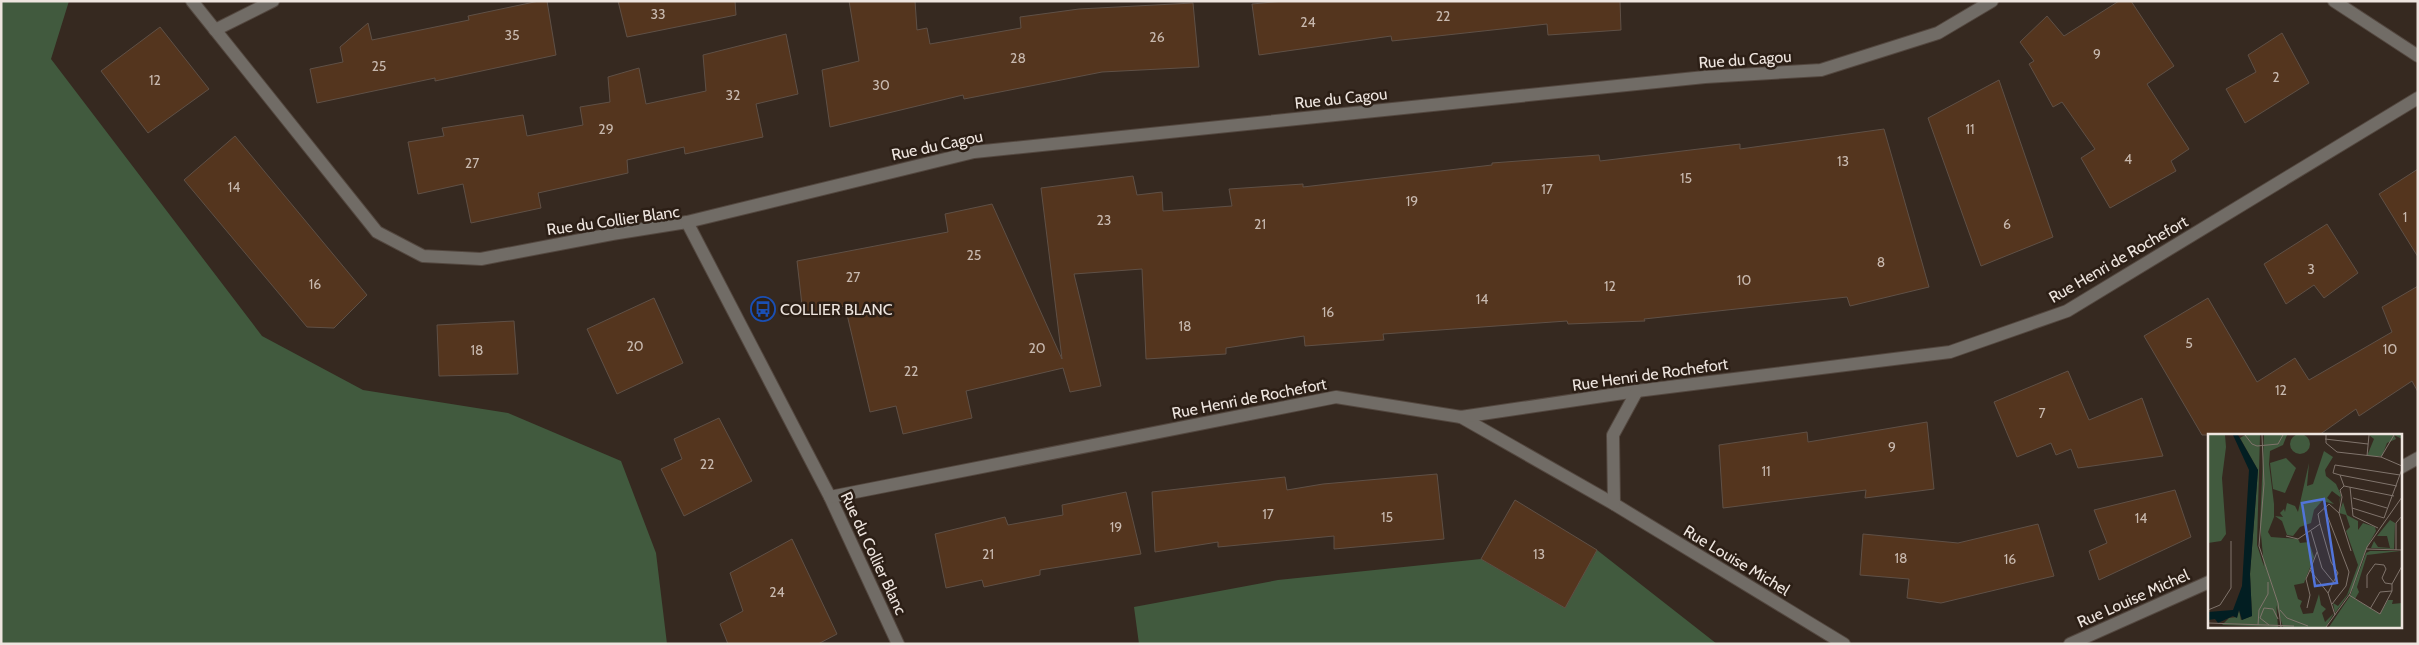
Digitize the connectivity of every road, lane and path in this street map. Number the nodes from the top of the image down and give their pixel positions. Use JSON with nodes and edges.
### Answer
{"nodes":[{"id":1,"x":192,"y":1,"type":"edge"},
{"id":2,"x":273,"y":1,"type":"edge"},
{"id":3,"x":1992,"y":1,"type":"edge"},
{"id":4,"x":2334,"y":1,"type":"edge"},
{"id":5,"x":215,"y":30,"type":"junction"},
{"id":6,"x":2418,"y":56,"type":"edge"},
{"id":7,"x":2418,"y":98,"type":"edge"},
{"id":8,"x":687,"y":222,"type":"junction"},
{"id":9,"x":1637,"y":391,"type":"junction"},
{"id":10,"x":1461,"y":417,"type":"junction"},
{"id":11,"x":2418,"y":458,"type":"edge"},
{"id":12,"x":2402,"y":467,"type":"edge"},
{"id":13,"x":830,"y":497,"type":"junction"},
{"id":14,"x":1614,"y":504,"type":"junction"},
{"id":15,"x":2208,"y":582,"type":"edge"},
{"id":16,"x":898,"y":644,"type":"edge"},
{"id":17,"x":1844,"y":644,"type":"edge"},
{"id":18,"x":2070,"y":644,"type":"edge"}],
"edges":[{"from":1,"to":5,"type":"street","name":"Rue du Collier Blanc"},
{"from":2,"to":5,"type":"street"},
{"from":3,"to":8,"type":"street","name":"Rue du Cagou"},
{"from":4,"to":6,"type":"street"},
{"from":5,"to":8,"type":"street","name":"Rue du Collier Blanc"},
{"from":7,"to":9,"type":"street","name":"Rue Henri de Rochefort"},
{"from":8,"to":13,"type":"street","name":"Rue du Collier Blanc"},
{"from":9,"to":10,"type":"street","name":"Rue Henri de Rochefort"},
{"from":9,"to":14,"type":"street"},
{"from":10,"to":13,"type":"street","name":"Rue Henri de Rochefort"},
{"from":10,"to":14,"type":"street","name":"Rue Louise Michel"},
{"from":11,"to":12,"type":"street"},
{"from":13,"to":16,"type":"street","name":"Rue du Collier Blanc"},
{"from":14,"to":17,"type":"street","name":"Rue Louise Michel"},
{"from":15,"to":18,"type":"street","name":"Rue Louise Michel"}]}
